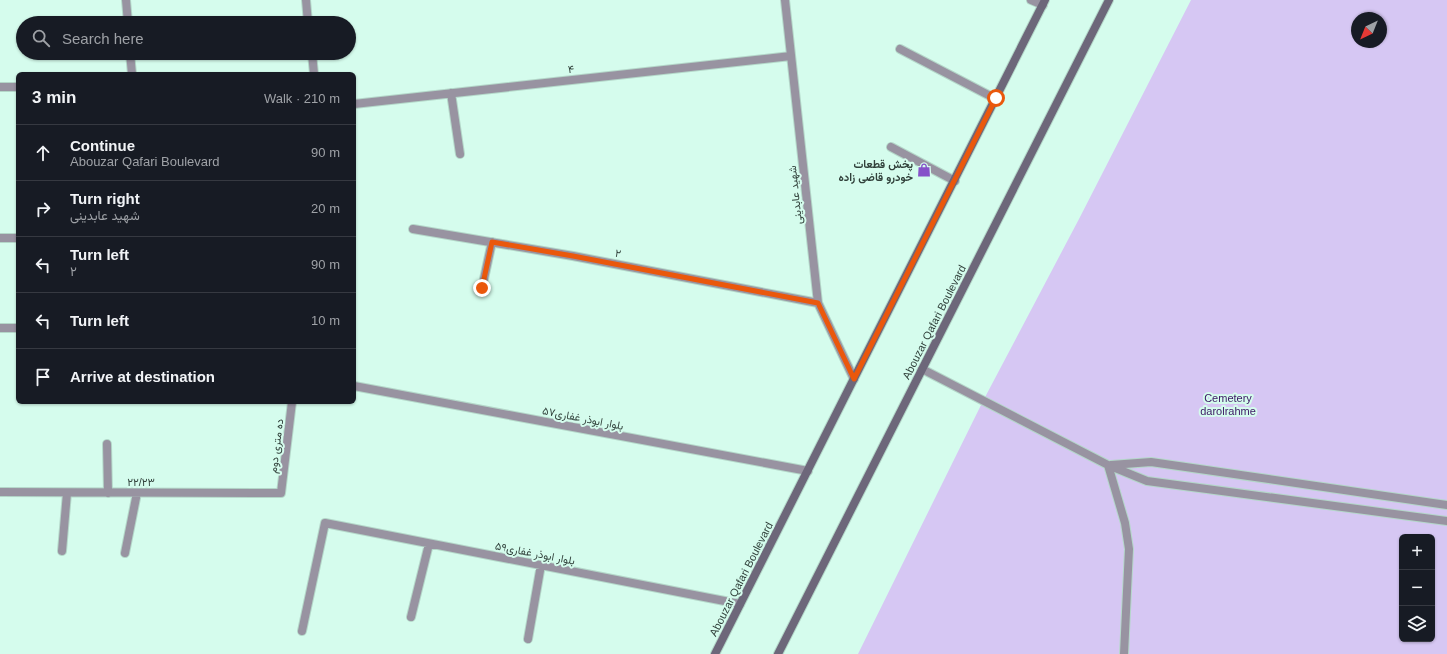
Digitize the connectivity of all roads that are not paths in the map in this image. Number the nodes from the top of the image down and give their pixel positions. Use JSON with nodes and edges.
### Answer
{"nodes":[{"id":1,"x":126,"y":0,"type":"edge"},
{"id":2,"x":306,"y":0,"type":"edge"},
{"id":3,"x":785,"y":0,"type":"edge"},
{"id":4,"x":1031,"y":0,"type":"edge"},
{"id":5,"x":1109,"y":0,"type":"edge"},
{"id":6,"x":1044,"y":2,"type":"edge"},
{"id":7,"x":127,"y":16,"type":"edge"},
{"id":8,"x":307,"y":16,"type":"edge"},
{"id":9,"x":900,"y":49,"type":"dead end"},
{"id":10,"x":791,"y":56,"type":"junction"},
{"id":11,"x":131,"y":60,"type":"edge"},
{"id":12,"x":313,"y":60,"type":"edge"},
{"id":13,"x":132,"y":72,"type":"edge"},
{"id":14,"x":314,"y":72,"type":"edge"},
{"id":15,"x":0,"y":87,"type":"edge"},
{"id":16,"x":16,"y":87,"type":"edge"},
{"id":17,"x":451,"y":93,"type":"junction"},
{"id":18,"x":996,"y":98,"type":"junction"},
{"id":19,"x":356,"y":104,"type":"edge"},
{"id":20,"x":891,"y":147,"type":"dead end"},
{"id":21,"x":460,"y":154,"type":"dead end"},
{"id":22,"x":954,"y":181,"type":"junction"},
{"id":23,"x":413,"y":229,"type":"dead end"},
{"id":24,"x":0,"y":238,"type":"edge"},
{"id":25,"x":16,"y":238,"type":"edge"},
{"id":26,"x":492,"y":242,"type":"junction"},
{"id":27,"x":482,"y":288,"type":"dead end"},
{"id":28,"x":818,"y":303,"type":"junction"},
{"id":29,"x":0,"y":328,"type":"edge"},
{"id":30,"x":16,"y":328,"type":"edge"},
{"id":31,"x":922,"y":369,"type":"junction"},
{"id":32,"x":854,"y":379,"type":"junction"},
{"id":33,"x":356,"y":386,"type":"edge"},
{"id":34,"x":292,"y":404,"type":"edge"},
{"id":35,"x":107,"y":444,"type":"dead end"},
{"id":36,"x":1108,"y":465,"type":"junction"},
{"id":37,"x":808,"y":471,"type":"junction"},
{"id":38,"x":0,"y":492,"type":"edge"},
{"id":39,"x":67,"y":493,"type":"junction"},
{"id":40,"x":108,"y":493,"type":"junction"},
{"id":41,"x":137,"y":493,"type":"junction"},
{"id":42,"x":281,"y":494,"type":"joint"},
{"id":43,"x":1447,"y":505,"type":"edge"},
{"id":44,"x":1447,"y":521,"type":"edge"},
{"id":45,"x":429,"y":544,"type":"junction"},
{"id":46,"x":62,"y":551,"type":"dead end"},
{"id":47,"x":125,"y":553,"type":"dead end"},
{"id":48,"x":541,"y":565,"type":"junction"},
{"id":49,"x":740,"y":604,"type":"junction"},
{"id":50,"x":411,"y":617,"type":"dead end"},
{"id":51,"x":302,"y":630,"type":"dead end"},
{"id":52,"x":528,"y":639,"type":"dead end"},
{"id":53,"x":715,"y":654,"type":"edge"},
{"id":54,"x":778,"y":654,"type":"edge"},
{"id":55,"x":1124,"y":654,"type":"edge"}],
"edges":[{"from":1,"to":7,"type":"street"},
{"from":2,"to":8,"type":"street"},
{"from":3,"to":10,"type":"street","name":"شهید عابدینی"},
{"from":4,"to":6,"type":"street"},
{"from":5,"to":31,"type":"main road","name":"Abouzar Qafari Boulevard"},
{"from":6,"to":18,"type":"main road","name":"Abouzar Qafari Boulevard"},
{"from":9,"to":18,"type":"street"},
{"from":10,"to":17,"type":"street","name":"۴"},
{"from":10,"to":28,"type":"street","name":"شهید عابدینی"},
{"from":11,"to":13,"type":"street"},
{"from":12,"to":14,"type":"street"},
{"from":15,"to":16,"type":"street"},
{"from":17,"to":19,"type":"street","name":"۴"},
{"from":17,"to":21,"type":"street"},
{"from":18,"to":22,"type":"main road","name":"Abouzar Qafari Boulevard"},
{"from":20,"to":22,"type":"street"},
{"from":22,"to":32,"type":"main road","name":"Abouzar Qafari Boulevard"},
{"from":23,"to":26,"type":"street","name":"۲"},
{"from":24,"to":25,"type":"street"},
{"from":26,"to":27,"type":"street"},
{"from":26,"to":28,"type":"street","name":"۲"},
{"from":28,"to":32,"type":"street","name":"شهید عابدینی"},
{"from":29,"to":30,"type":"street"},
{"from":31,"to":36,"type":"street"},
{"from":31,"to":54,"type":"main road","name":"Abouzar Qafari Boulevard"},
{"from":32,"to":37,"type":"main road","name":"Abouzar Qafari Boulevard"},
{"from":33,"to":37,"type":"street","name":"بلوار ابوذر غفاری۵۷"},
{"from":34,"to":42,"type":"street","name":"ده متری دوم"},
{"from":35,"to":40,"type":"street"},
{"from":36,"to":43,"type":"street"},
{"from":36,"to":44,"type":"street"},
{"from":36,"to":55,"type":"street"},
{"from":37,"to":49,"type":"main road","name":"Abouzar Qafari Boulevard"},
{"from":38,"to":39,"type":"street","name":"۲۲/۲۳"},
{"from":39,"to":40,"type":"street","name":"۲۲/۲۳"},
{"from":39,"to":46,"type":"street"},
{"from":40,"to":41,"type":"street","name":"۲۲/۲۳"},
{"from":41,"to":42,"type":"street","name":"۲۲/۲۳"},
{"from":41,"to":47,"type":"street"},
{"from":45,"to":48,"type":"street","name":"بلوار ابوذر غفاری۵۹"},
{"from":45,"to":50,"type":"street"},
{"from":45,"to":51,"type":"street","name":"بلوار ابوذر غفاری۵۹"},
{"from":48,"to":49,"type":"street","name":"بلوار ابوذر غفاری۵۹"},
{"from":48,"to":52,"type":"street"},
{"from":49,"to":53,"type":"main road","name":"Abouzar Qafari Boulevard"}]}
